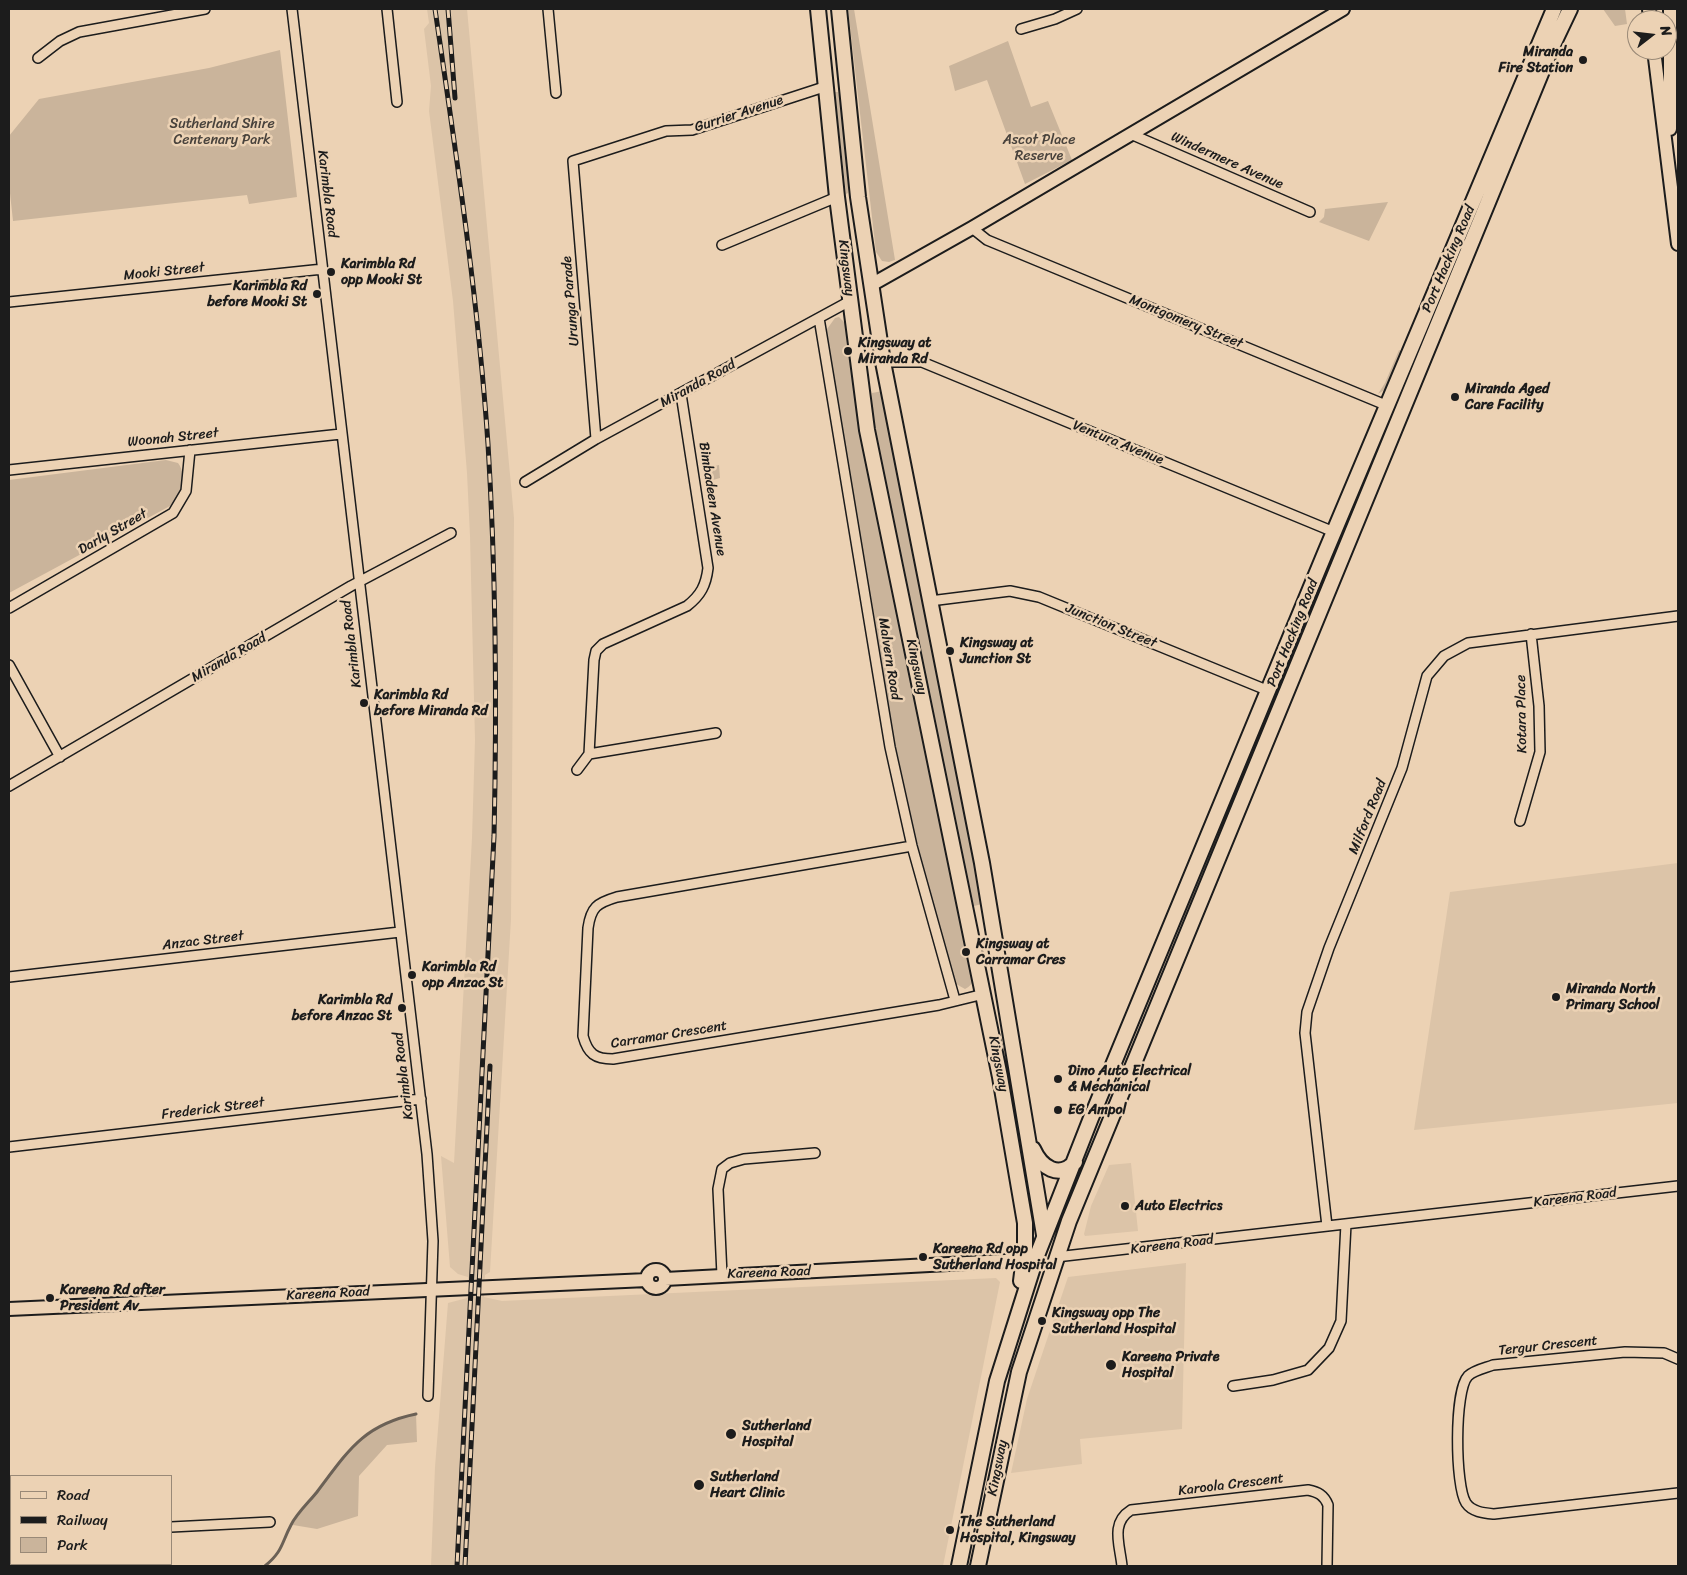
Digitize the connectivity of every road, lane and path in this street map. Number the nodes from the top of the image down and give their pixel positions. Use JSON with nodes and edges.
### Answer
{"nodes":[{"id":1,"x":205,"y":9,"type":"edge"},
{"id":2,"x":292,"y":9,"type":"edge"},
{"id":3,"x":386,"y":9,"type":"edge"},
{"id":4,"x":548,"y":9,"type":"edge"},
{"id":5,"x":818,"y":9,"type":"edge"},
{"id":6,"x":840,"y":9,"type":"edge"},
{"id":7,"x":1077,"y":9,"type":"edge"},
{"id":8,"x":1343,"y":9,"type":"edge"},
{"id":9,"x":1554,"y":9,"type":"edge"},
{"id":10,"x":1570,"y":9,"type":"edge"},
{"id":11,"x":1670,"y":9,"type":"edge"},
{"id":12,"x":1022,"y":29,"type":"dead end"},
{"id":13,"x":38,"y":58,"type":"dead end"},
{"id":14,"x":1655,"y":60,"type":"edge"},
{"id":15,"x":848,"y":80,"type":"junction"},
{"id":16,"x":826,"y":86,"type":"junction"},
{"id":17,"x":556,"y":93,"type":"dead end"},
{"id":18,"x":397,"y":102,"type":"dead end"},
{"id":19,"x":1132,"y":135,"type":"junction"},
{"id":20,"x":573,"y":161,"type":"joint"},
{"id":21,"x":1670,"y":174,"type":"junction"},
{"id":22,"x":837,"y":197,"type":"junction"},
{"id":23,"x":1310,"y":212,"type":"dead end"},
{"id":24,"x":972,"y":228,"type":"junction"},
{"id":25,"x":1678,"y":244,"type":"edge"},
{"id":26,"x":722,"y":245,"type":"dead end"},
{"id":27,"x":323,"y":269,"type":"junction"},
{"id":28,"x":871,"y":285,"type":"junction"},
{"id":29,"x":850,"y":301,"type":"junction"},
{"id":30,"x":9,"y":302,"type":"edge"},
{"id":31,"x":819,"y":318,"type":"junction"},
{"id":32,"x":883,"y":362,"type":"junction"},
{"id":33,"x":681,"y":394,"type":"junction"},
{"id":34,"x":1388,"y":406,"type":"junction"},
{"id":35,"x":1403,"y":412,"type":"junction"},
{"id":36,"x":341,"y":434,"type":"junction"},
{"id":37,"x":596,"y":439,"type":"junction"},
{"id":38,"x":190,"y":450,"type":"junction"},
{"id":39,"x":9,"y":470,"type":"edge"},
{"id":40,"x":525,"y":482,"type":"dead end"},
{"id":41,"x":1334,"y":532,"type":"junction"},
{"id":42,"x":450,"y":533,"type":"dead end"},
{"id":43,"x":1350,"y":538,"type":"junction"},
{"id":44,"x":359,"y":582,"type":"junction"},
{"id":45,"x":930,"y":601,"type":"junction"},
{"id":46,"x":9,"y":608,"type":"edge"},
{"id":47,"x":1678,"y":616,"type":"edge"},
{"id":48,"x":1531,"y":634,"type":"junction"},
{"id":49,"x":9,"y":665,"type":"edge"},
{"id":50,"x":1269,"y":691,"type":"junction"},
{"id":51,"x":1285,"y":696,"type":"junction"},
{"id":52,"x":716,"y":733,"type":"dead end"},
{"id":53,"x":589,"y":754,"type":"junction"},
{"id":54,"x":60,"y":757,"type":"junction"},
{"id":55,"x":577,"y":770,"type":"dead end"},
{"id":56,"x":9,"y":786,"type":"edge"},
{"id":57,"x":1520,"y":821,"type":"dead end"},
{"id":58,"x":912,"y":846,"type":"junction"},
{"id":59,"x":400,"y":932,"type":"junction"},
{"id":60,"x":9,"y":977,"type":"edge"},
{"id":61,"x":1005,"y":989,"type":"junction"},
{"id":62,"x":984,"y":994,"type":"junction"},
{"id":63,"x":955,"y":1000,"type":"junction"},
{"id":64,"x":421,"y":1099,"type":"junction"},
{"id":65,"x":1029,"y":1139,"type":"junction"},
{"id":66,"x":9,"y":1147,"type":"edge"},
{"id":67,"x":815,"y":1153,"type":"dead end"},
{"id":68,"x":1076,"y":1161,"type":"junction"},
{"id":69,"x":1678,"y":1186,"type":"edge"},
{"id":70,"x":1346,"y":1224,"type":"junction"},
{"id":71,"x":1327,"y":1226,"type":"junction"},
{"id":72,"x":1045,"y":1237,"type":"junction"},
{"id":73,"x":1040,"y":1258,"type":"junction"},
{"id":74,"x":722,"y":1275,"type":"junction"},
{"id":75,"x":433,"y":1289,"type":"junction"},
{"id":76,"x":9,"y":1309,"type":"edge"},
{"id":77,"x":1678,"y":1359,"type":"edge"},
{"id":78,"x":1233,"y":1386,"type":"dead end"},
{"id":79,"x":428,"y":1396,"type":"dead end"},
{"id":80,"x":1678,"y":1493,"type":"edge"},
{"id":81,"x":270,"y":1522,"type":"dead end"},
{"id":82,"x":172,"y":1527,"type":"edge"},
{"id":83,"x":959,"y":1566,"type":"edge"},
{"id":84,"x":978,"y":1566,"type":"edge"},
{"id":85,"x":1122,"y":1566,"type":"edge"},
{"id":86,"x":1327,"y":1566,"type":"edge"}],
"edges":[{"from":1,"to":13,"type":"street"},
{"from":2,"to":27,"type":"street","name":"Karimbla Road"},
{"from":3,"to":18,"type":"street"},
{"from":4,"to":17,"type":"street"},
{"from":5,"to":16,"type":"main road","name":"Kingsway"},
{"from":6,"to":15,"type":"main road","name":"Kingsway"},
{"from":7,"to":12,"type":"street"},
{"from":8,"to":19,"type":"street"},
{"from":9,"to":34,"type":"main road","name":"Port Hacking Road"},
{"from":10,"to":35,"type":"main road","name":"Port Hacking Road"},
{"from":11,"to":21,"type":"street"},
{"from":14,"to":21,"type":"street"},
{"from":15,"to":16,"type":"main road","name":"Gurrier Avenue"},
{"from":15,"to":28,"type":"main road","name":"Kingsway"},
{"from":16,"to":20,"type":"street","name":"Gurrier Avenue"},
{"from":16,"to":22,"type":"main road","name":"Kingsway"},
{"from":19,"to":23,"type":"street","name":"Windermere Avenue"},
{"from":19,"to":24,"type":"street"},
{"from":20,"to":37,"type":"street","name":"Urunga Parade"},
{"from":21,"to":25,"type":"street"},
{"from":22,"to":26,"type":"street"},
{"from":22,"to":29,"type":"main road","name":"Kingsway"},
{"from":24,"to":28,"type":"street"},
{"from":24,"to":34,"type":"street","name":"Montgomery Street"},
{"from":27,"to":30,"type":"street","name":"Mooki Street"},
{"from":27,"to":36,"type":"street","name":"Karimbla Road"},
{"from":28,"to":29,"type":"main road","name":"Miranda Road"},
{"from":28,"to":32,"type":"main road","name":"Kingsway"},
{"from":29,"to":31,"type":"street","name":"Miranda Road"},
{"from":29,"to":62,"type":"main road","name":"Kingsway"},
{"from":31,"to":33,"type":"street","name":"Miranda Road"},
{"from":31,"to":58,"type":"street","name":"Malvern Road"},
{"from":32,"to":41,"type":"street","name":"Ventura Avenue"},
{"from":32,"to":45,"type":"main road","name":"Kingsway"},
{"from":33,"to":37,"type":"street","name":"Miranda Road"},
{"from":33,"to":53,"type":"street","name":"Bimbadeen Avenue"},
{"from":34,"to":35,"type":"main road","name":"Montgomery Street"},
{"from":34,"to":41,"type":"main road","name":"Port Hacking Road"},
{"from":35,"to":43,"type":"main road","name":"Port Hacking Road"},
{"from":36,"to":38,"type":"street","name":"Woonah Street"},
{"from":36,"to":44,"type":"street","name":"Karimbla Road"},
{"from":37,"to":40,"type":"street","name":"Miranda Road"},
{"from":38,"to":39,"type":"street","name":"Woonah Street"},
{"from":38,"to":46,"type":"street","name":"Darly Street"},
{"from":41,"to":43,"type":"main road","name":"Ventura Avenue"},
{"from":41,"to":50,"type":"main road","name":"Port Hacking Road"},
{"from":42,"to":44,"type":"street","name":"Miranda Road"},
{"from":43,"to":51,"type":"main road","name":"Port Hacking Road"},
{"from":44,"to":54,"type":"street","name":"Miranda Road"},
{"from":44,"to":59,"type":"street","name":"Karimbla Road"},
{"from":45,"to":50,"type":"street","name":"Junction Street"},
{"from":45,"to":61,"type":"main road","name":"Kingsway"},
{"from":47,"to":48,"type":"street","name":"Milford Road"},
{"from":48,"to":57,"type":"street","name":"Kotara Place"},
{"from":48,"to":71,"type":"street","name":"Milford Road"},
{"from":49,"to":54,"type":"street"},
{"from":50,"to":51,"type":"main road","name":"Junction Street"},
{"from":50,"to":68,"type":"main road","name":"Port Hacking Road"},
{"from":51,"to":73,"type":"main road","name":"Port Hacking Road"},
{"from":52,"to":53,"type":"street"},
{"from":53,"to":55,"type":"street"},
{"from":54,"to":56,"type":"street","name":"Miranda Road"},
{"from":58,"to":63,"type":"street","name":"Malvern Road"},
{"from":58,"to":63,"type":"street","name":"Carramar Crescent"},
{"from":59,"to":60,"type":"street","name":"Anzac Street"},
{"from":59,"to":64,"type":"street","name":"Karimbla Road"},
{"from":61,"to":62,"type":"main road"},
{"from":61,"to":65,"type":"main road","name":"Kingsway"},
{"from":62,"to":63,"type":"street","name":"Carramar Crescent"},
{"from":62,"to":73,"type":"main road","name":"Kingsway"},
{"from":64,"to":66,"type":"street","name":"Frederick Street"},
{"from":64,"to":75,"type":"street","name":"Karimbla Road"},
{"from":65,"to":68,"type":"main road"},
{"from":65,"to":72,"type":"main road","name":"Kingsway"},
{"from":67,"to":74,"type":"street"},
{"from":68,"to":72,"type":"main road","name":"Port Hacking Road"},
{"from":69,"to":70,"type":"street","name":"Kareena Road"},
{"from":70,"to":71,"type":"street","name":"Kareena Road"},
{"from":70,"to":78,"type":"street"},
{"from":71,"to":73,"type":"street","name":"Kareena Road"},
{"from":72,"to":73,"type":"main road","name":"Port Hacking Road"},
{"from":73,"to":74,"type":"street","name":"Kareena Road"},
{"from":73,"to":83,"type":"main road","name":"Kingsway"},
{"from":73,"to":84,"type":"main road","name":"Kingsway"},
{"from":74,"to":75,"type":"street","name":"Kareena Road"},
{"from":75,"to":76,"type":"street","name":"Kareena Road"},
{"from":75,"to":79,"type":"street","name":"Karimbla Road"},
{"from":77,"to":80,"type":"street","name":"Tergur Crescent"},
{"from":81,"to":82,"type":"street"},
{"from":85,"to":86,"type":"street","name":"Karoola Crescent"}]}
